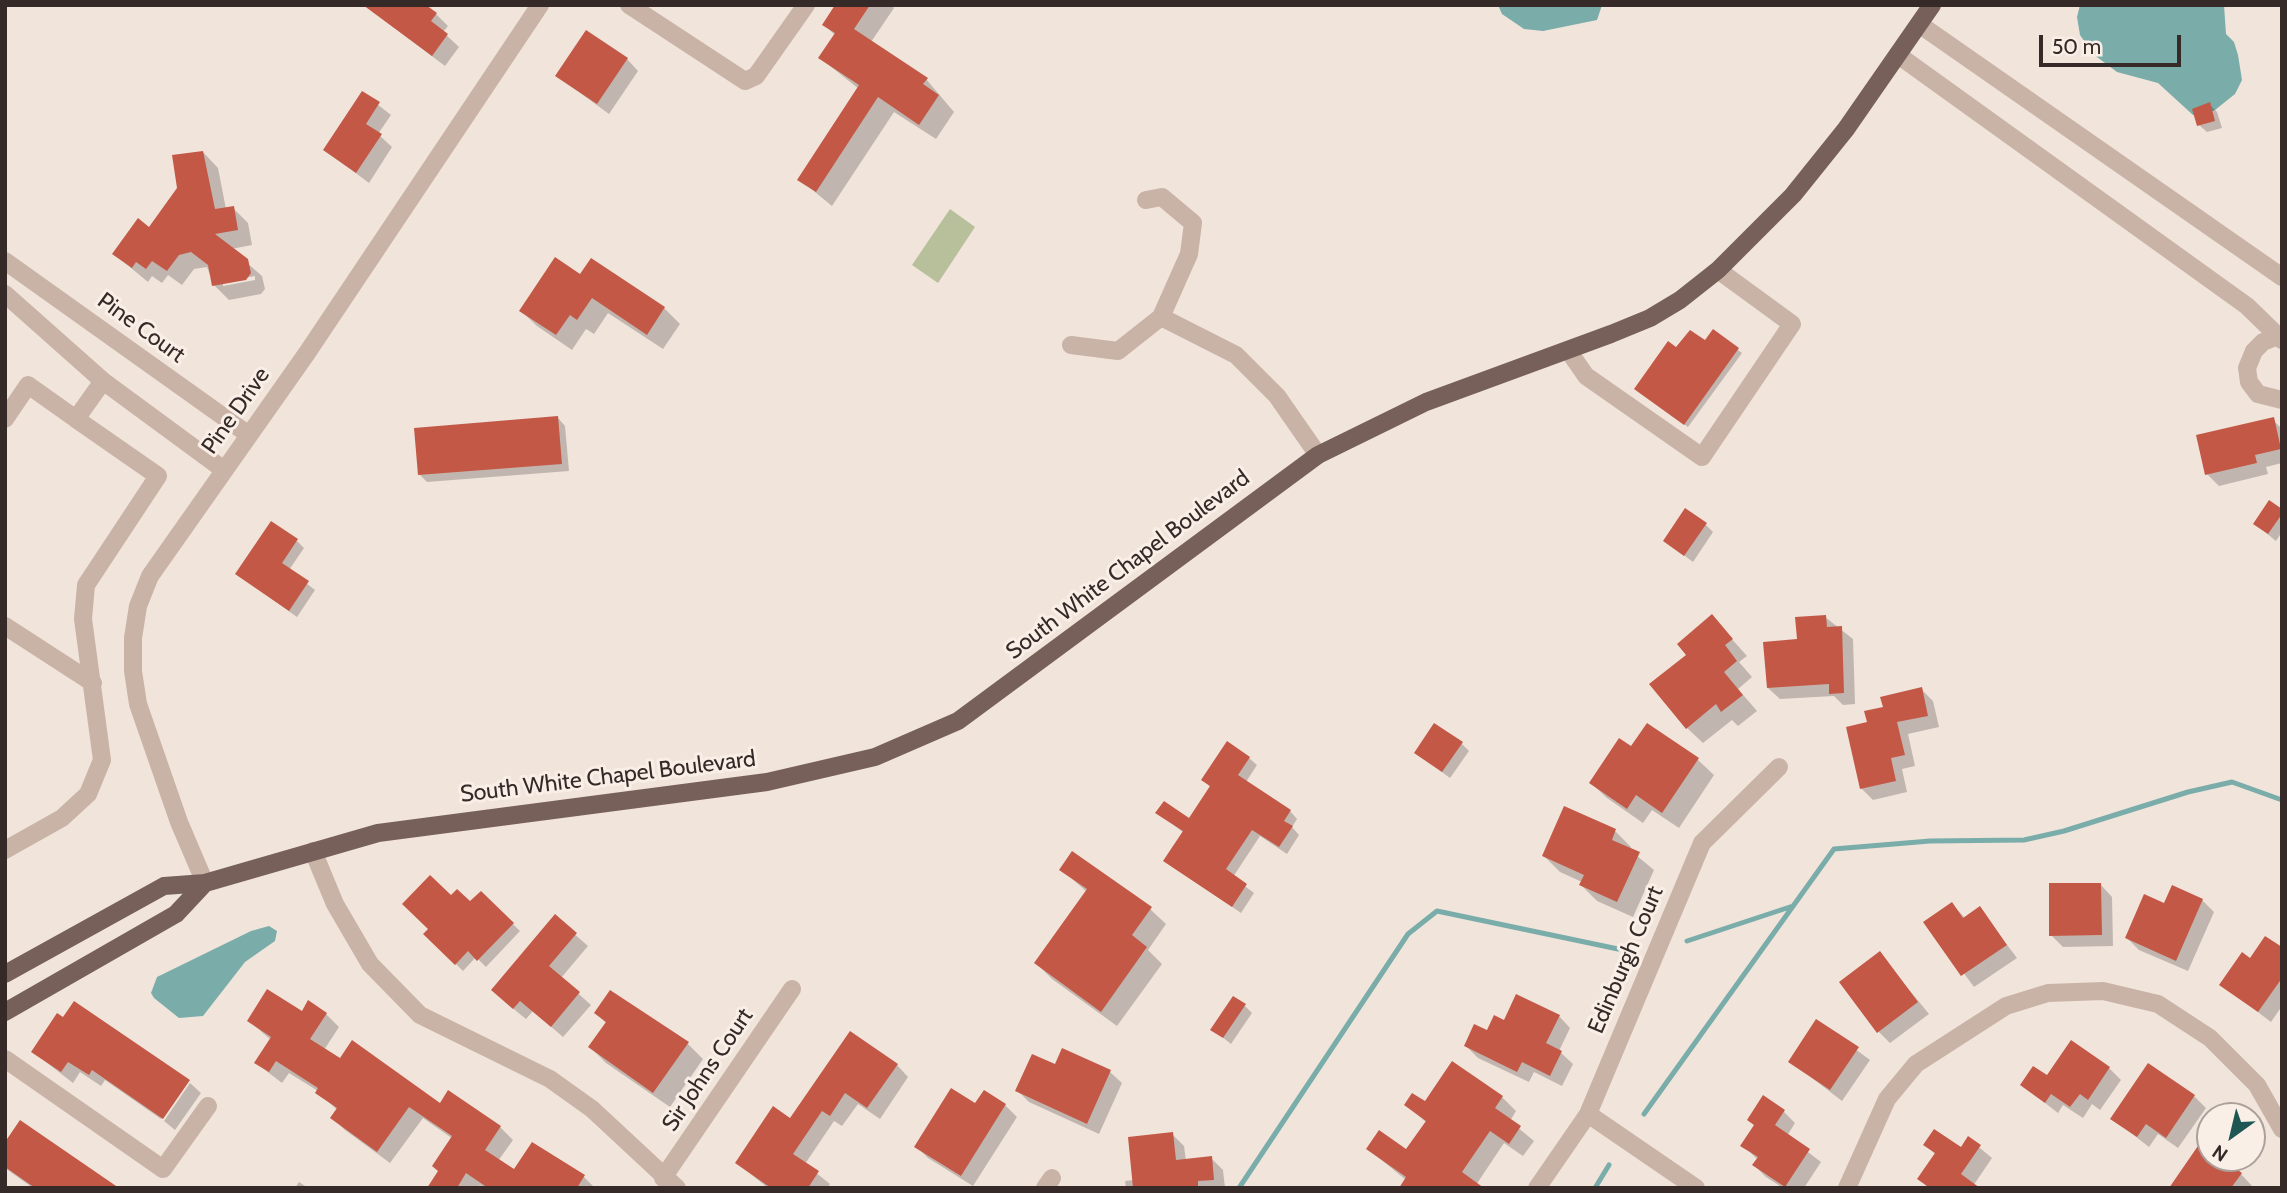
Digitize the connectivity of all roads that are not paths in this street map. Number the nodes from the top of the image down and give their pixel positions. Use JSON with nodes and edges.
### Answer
{"nodes":[{"id":1,"x":629,"y":5,"type":"edge"},
{"id":2,"x":806,"y":5,"type":"edge"},
{"id":3,"x":1932,"y":5,"type":"edge"},
{"id":4,"x":532,"y":8,"type":"edge"},
{"id":5,"x":1919,"y":24,"type":"junction"},
{"id":6,"x":1898,"y":55,"type":"junction"},
{"id":7,"x":1146,"y":200,"type":"dead end"},
{"id":8,"x":5,"y":261,"type":"edge"},
{"id":9,"x":1718,"y":270,"type":"junction"},
{"id":10,"x":2282,"y":277,"type":"edge"},
{"id":11,"x":5,"y":294,"type":"edge"},
{"id":12,"x":1161,"y":317,"type":"junction"},
{"id":13,"x":2280,"y":338,"type":"edge"},
{"id":14,"x":1071,"y":345,"type":"dead end"},
{"id":15,"x":1568,"y":350,"type":"junction"},
{"id":16,"x":103,"y":381,"type":"junction"},
{"id":17,"x":2282,"y":400,"type":"edge"},
{"id":18,"x":5,"y":419,"type":"edge"},
{"id":19,"x":76,"y":419,"type":"junction"},
{"id":20,"x":249,"y":435,"type":"junction"},
{"id":21,"x":1318,"y":455,"type":"junction"},
{"id":22,"x":224,"y":470,"type":"junction"},
{"id":23,"x":5,"y":626,"type":"edge"},
{"id":24,"x":93,"y":684,"type":"junction"},
{"id":25,"x":1779,"y":767,"type":"dead end"},
{"id":26,"x":5,"y":849,"type":"edge"},
{"id":27,"x":313,"y":851,"type":"junction"},
{"id":28,"x":205,"y":883,"type":"junction"},
{"id":29,"x":5,"y":974,"type":"edge"},
{"id":30,"x":792,"y":989,"type":"dead end"},
{"id":31,"x":5,"y":1013,"type":"edge"},
{"id":32,"x":7,"y":1063,"type":"edge"},
{"id":33,"x":208,"y":1106,"type":"dead end"},
{"id":34,"x":1588,"y":1114,"type":"junction"},
{"id":35,"x":2282,"y":1129,"type":"edge"},
{"id":36,"x":670,"y":1183,"type":"edge"},
{"id":37,"x":1537,"y":1188,"type":"edge"},
{"id":38,"x":1696,"y":1188,"type":"edge"},
{"id":39,"x":1847,"y":1188,"type":"edge"}],
"edges":[{"from":1,"to":2,"type":"street"},
{"from":3,"to":5,"type":"main road","name":"South White Chapel Boulevard"},
{"from":4,"to":20,"type":"street","name":"Pine Drive"},
{"from":5,"to":6,"type":"main road","name":"South White Chapel Boulevard"},
{"from":5,"to":10,"type":"street"},
{"from":6,"to":9,"type":"main road","name":"South White Chapel Boulevard"},
{"from":6,"to":13,"type":"street"},
{"from":7,"to":12,"type":"street"},
{"from":8,"to":20,"type":"street","name":"Pine Court"},
{"from":9,"to":15,"type":"main road","name":"South White Chapel Boulevard"},
{"from":9,"to":15,"type":"street"},
{"from":11,"to":16,"type":"street"},
{"from":12,"to":14,"type":"street"},
{"from":12,"to":21,"type":"street"},
{"from":13,"to":17,"type":"street"},
{"from":15,"to":21,"type":"main road","name":"South White Chapel Boulevard"},
{"from":16,"to":19,"type":"street"},
{"from":16,"to":22,"type":"street"},
{"from":18,"to":19,"type":"street"},
{"from":19,"to":24,"type":"street"},
{"from":20,"to":22,"type":"street","name":"Pine Drive"},
{"from":21,"to":27,"type":"main road","name":"South White Chapel Boulevard"},
{"from":22,"to":28,"type":"street","name":"Pine Drive"},
{"from":23,"to":24,"type":"street"},
{"from":24,"to":26,"type":"street"},
{"from":25,"to":34,"type":"street","name":"Edinburgh Court"},
{"from":27,"to":28,"type":"main road","name":"South White Chapel Boulevard"},
{"from":27,"to":36,"type":"street"},
{"from":28,"to":29,"type":"main road","name":"South White Chapel Boulevard"},
{"from":28,"to":31,"type":"main road"},
{"from":30,"to":36,"type":"street","name":"Sir Johns Court"},
{"from":32,"to":33,"type":"street"},
{"from":34,"to":37,"type":"street","name":"Edinburgh Court"},
{"from":34,"to":38,"type":"street"},
{"from":35,"to":39,"type":"street"}]}
